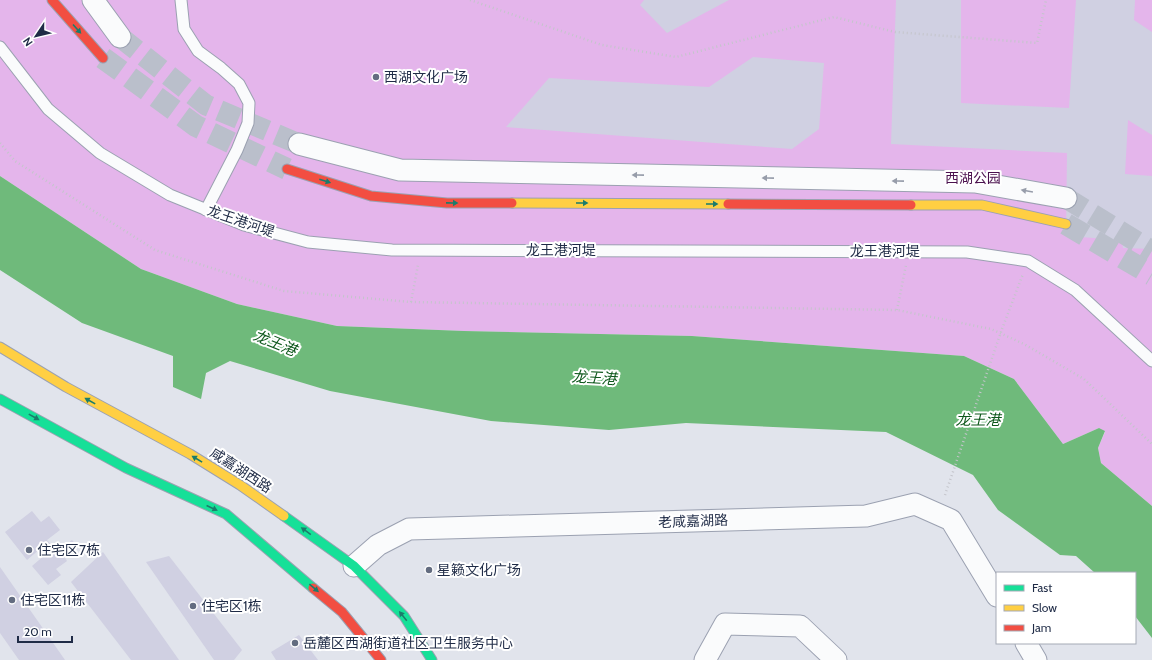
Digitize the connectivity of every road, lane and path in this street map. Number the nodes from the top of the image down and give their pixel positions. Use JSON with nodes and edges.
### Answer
{"nodes":[{"id":1,"x":52,"y":0,"type":"edge"},
{"id":2,"x":93,"y":0,"type":"edge"},
{"id":3,"x":181,"y":0,"type":"edge"},
{"id":4,"x":470,"y":0,"type":"edge"},
{"id":5,"x":1046,"y":0,"type":"edge"},
{"id":6,"x":120,"y":37,"type":"tunnel mouth"},
{"id":7,"x":0,"y":47,"type":"edge"},
{"id":8,"x":103,"y":58,"type":"tunnel mouth"},
{"id":9,"x":0,"y":143,"type":"edge"},
{"id":10,"x":299,"y":144,"type":"tunnel mouth"},
{"id":11,"x":287,"y":169,"type":"tunnel mouth"},
{"id":12,"x":1066,"y":198,"type":"tunnel mouth"},
{"id":13,"x":206,"y":210,"type":"junction"},
{"id":14,"x":1066,"y":224,"type":"tunnel mouth"},
{"id":15,"x":422,"y":250,"type":"junction"},
{"id":16,"x":908,"y":251,"type":"junction"},
{"id":17,"x":1028,"y":261,"type":"junction"},
{"id":18,"x":411,"y":302,"type":"junction"},
{"id":19,"x":897,"y":310,"type":"junction"},
{"id":20,"x":0,"y":347,"type":"edge"},
{"id":21,"x":1152,"y":361,"type":"edge"},
{"id":22,"x":0,"y":399,"type":"edge"},
{"id":23,"x":1152,"y":444,"type":"edge"},
{"id":24,"x":945,"y":495,"type":"dead end"},
{"id":25,"x":354,"y":566,"type":"junction"},
{"id":26,"x":996,"y":594,"type":"edge"},
{"id":27,"x":1027,"y":644,"type":"edge"},
{"id":28,"x":381,"y":660,"type":"edge"},
{"id":29,"x":432,"y":660,"type":"edge"},
{"id":30,"x":705,"y":660,"type":"edge"},
{"id":31,"x":836,"y":660,"type":"edge"},
{"id":32,"x":1036,"y":660,"type":"edge"}],
"edges":[{"from":1,"to":8,"type":"main road","one_way":true},
{"from":2,"to":6,"type":"street"},
{"from":3,"to":13,"type":"lane"},
{"from":4,"to":5,"type":"path"},
{"from":7,"to":13,"type":"lane","name":"龙王港河堤"},
{"from":9,"to":18,"type":"path"},
{"from":12,"to":10,"type":"street","one_way":true},
{"from":11,"to":14,"type":"main road","one_way":true},
{"from":13,"to":15,"type":"lane","name":"龙王港河堤"},
{"from":15,"to":16,"type":"lane","name":"龙王港河堤"},
{"from":15,"to":18,"type":"path"},
{"from":16,"to":17,"type":"lane","name":"龙王港河堤"},
{"from":16,"to":19,"type":"path"},
{"from":17,"to":21,"type":"lane","name":"龙王港河堤"},
{"from":17,"to":24,"type":"path","bridge":true},
{"from":18,"to":19,"type":"path"},
{"from":19,"to":23,"type":"path"},
{"from":25,"to":20,"type":"main road","name":"咸嘉湖西路","one_way":true},
{"from":22,"to":28,"type":"main road","one_way":true},
{"from":25,"to":26,"type":"street","name":"老咸嘉湖路"},
{"from":29,"to":25,"type":"main road","name":"咸嘉湖西路","one_way":true},
{"from":27,"to":32,"type":"street"},
{"from":30,"to":31,"type":"street"}]}
